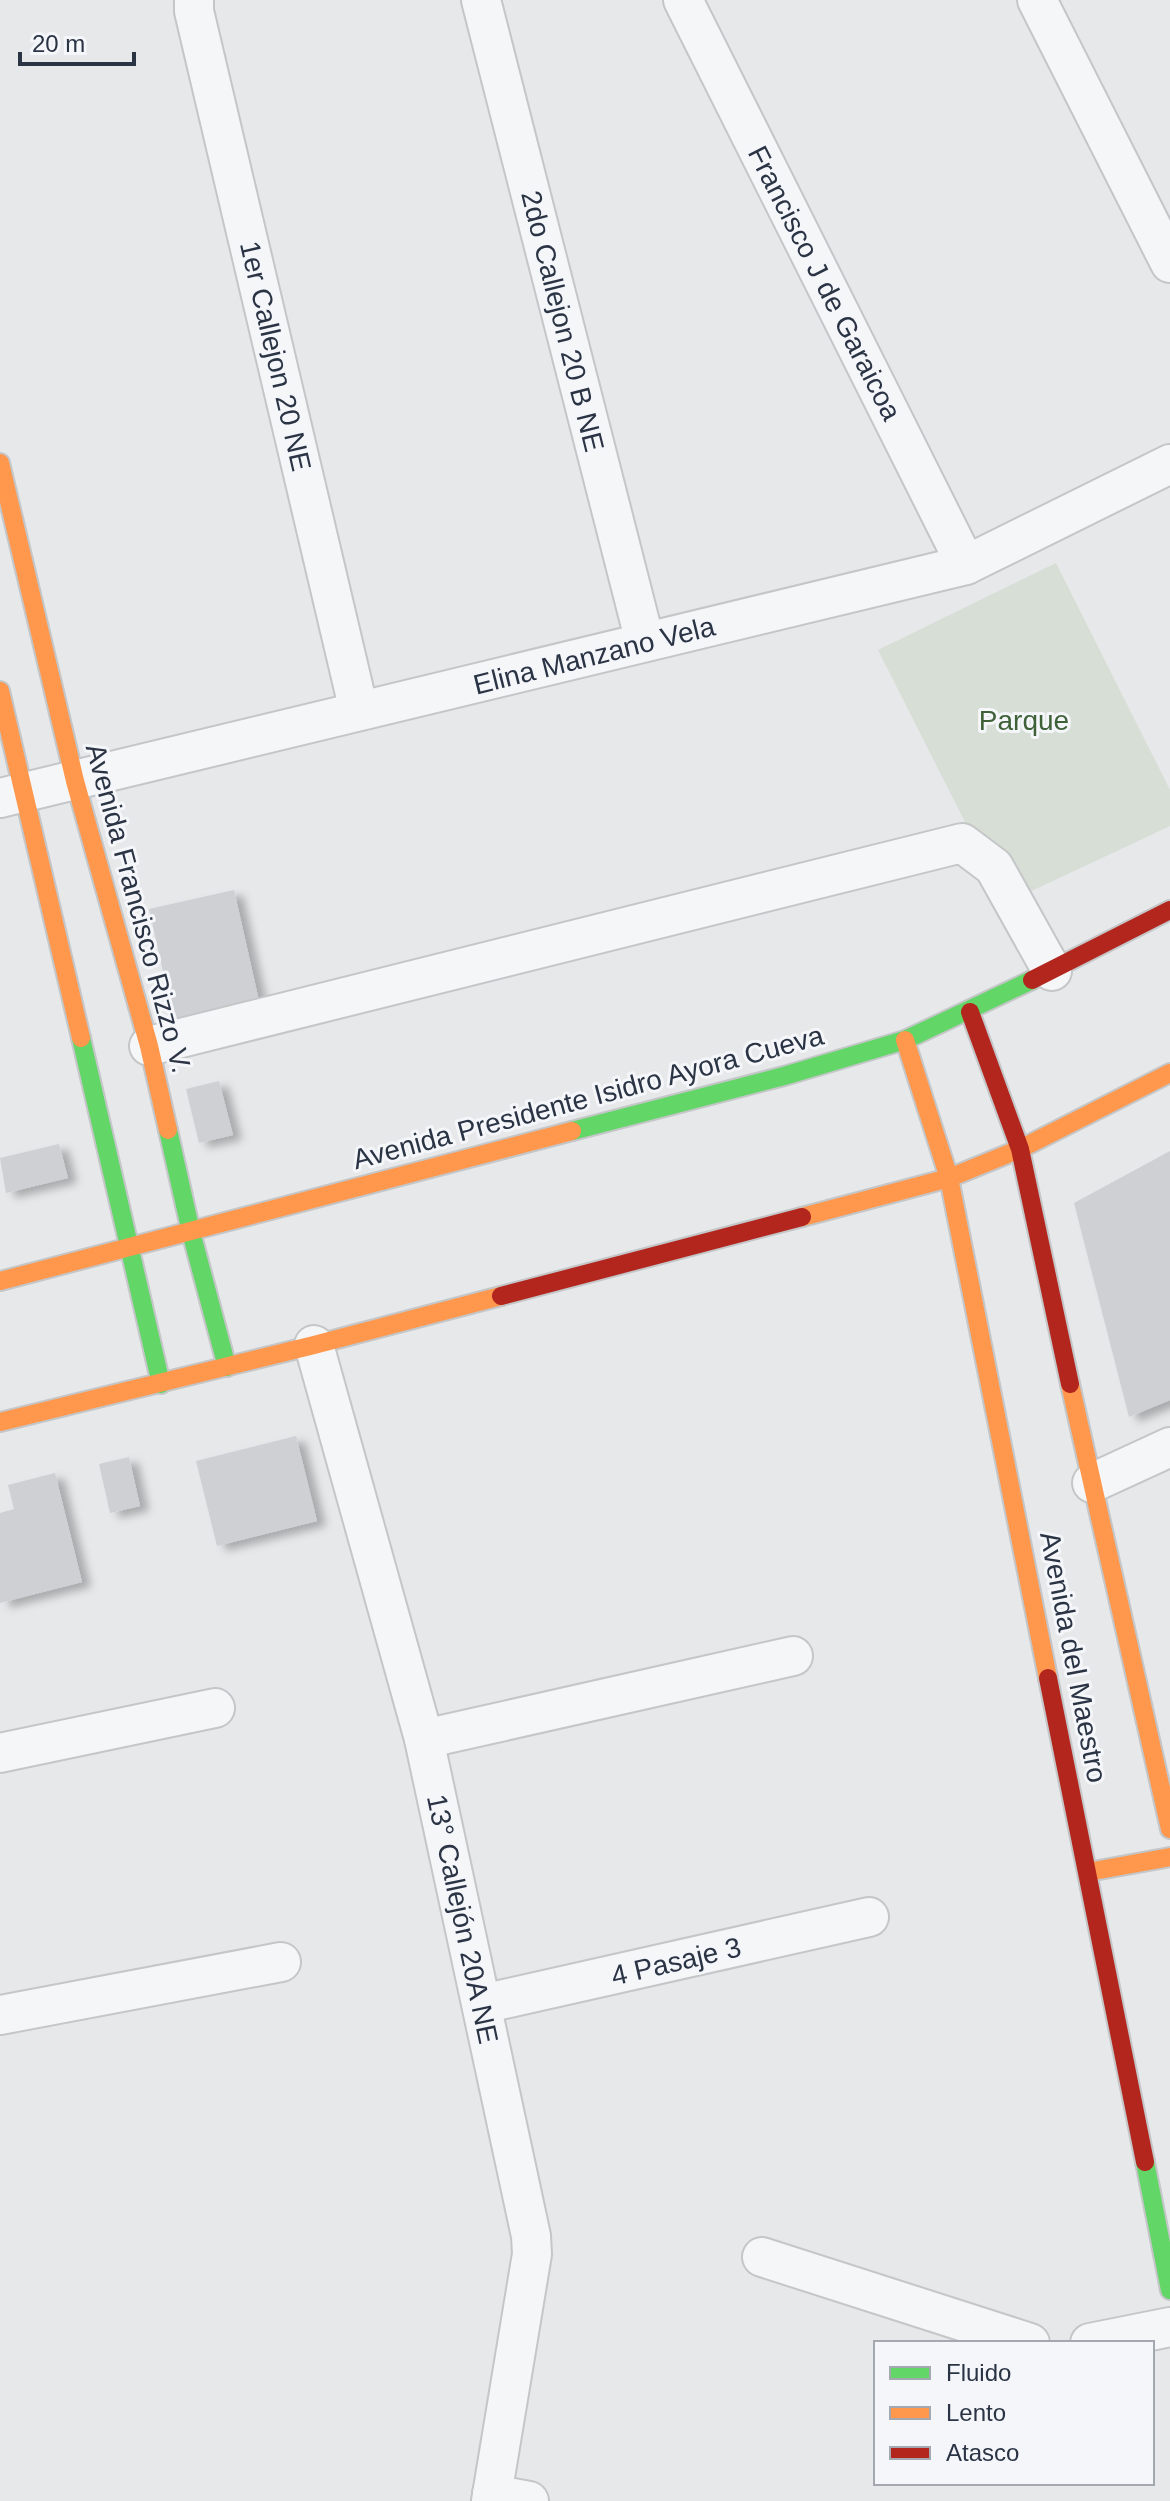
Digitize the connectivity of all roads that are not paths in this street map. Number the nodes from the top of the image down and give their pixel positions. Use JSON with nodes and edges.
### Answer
{"nodes":[{"id":1,"x":194,"y":0,"type":"edge"},
{"id":2,"x":481,"y":0,"type":"edge"},
{"id":3,"x":683,"y":0,"type":"edge"},
{"id":4,"x":1037,"y":0,"type":"edge"},
{"id":5,"x":1170,"y":263,"type":"edge"},
{"id":6,"x":0,"y":463,"type":"edge"},
{"id":7,"x":1170,"y":464,"type":"edge"},
{"id":8,"x":966,"y":565,"type":"junction"},
{"id":9,"x":645,"y":642,"type":"junction"},
{"id":10,"x":0,"y":691,"type":"edge"},
{"id":11,"x":359,"y":711,"type":"junction"},
{"id":12,"x":75,"y":781,"type":"junction"},
{"id":13,"x":12,"y":795,"type":"edge"},
{"id":14,"x":1170,"y":910,"type":"edge"},
{"id":15,"x":1052,"y":971,"type":"junction"},
{"id":16,"x":970,"y":1012,"type":"junction"},
{"id":17,"x":905,"y":1040,"type":"junction"},
{"id":18,"x":149,"y":1046,"type":"junction"},
{"id":19,"x":1170,"y":1073,"type":"edge"},
{"id":20,"x":1020,"y":1149,"type":"junction"},
{"id":21,"x":949,"y":1178,"type":"junction"},
{"id":22,"x":191,"y":1232,"type":"junction"},
{"id":23,"x":130,"y":1248,"type":"junction"},
{"id":24,"x":0,"y":1281,"type":"edge"},
{"id":25,"x":314,"y":1345,"type":"junction"},
{"id":26,"x":227,"y":1367,"type":"junction"},
{"id":27,"x":161,"y":1384,"type":"junction"},
{"id":28,"x":0,"y":1422,"type":"edge"},
{"id":29,"x":1170,"y":1447,"type":"edge"},
{"id":30,"x":1092,"y":1483,"type":"junction"},
{"id":31,"x":793,"y":1656,"type":"dead end"},
{"id":32,"x":215,"y":1708,"type":"dead end"},
{"id":33,"x":424,"y":1739,"type":"junction"},
{"id":34,"x":0,"y":1753,"type":"edge"},
{"id":35,"x":1170,"y":1829,"type":"edge"},
{"id":36,"x":1170,"y":1857,"type":"edge"},
{"id":37,"x":1088,"y":1872,"type":"junction"},
{"id":38,"x":869,"y":1917,"type":"dead end"},
{"id":39,"x":281,"y":1962,"type":"dead end"},
{"id":40,"x":482,"y":2004,"type":"junction"},
{"id":41,"x":0,"y":2015,"type":"edge"},
{"id":42,"x":762,"y":2257,"type":"dead end"},
{"id":43,"x":1170,"y":2290,"type":"edge"},
{"id":44,"x":1170,"y":2327,"type":"edge"},
{"id":45,"x":1024,"y":2341,"type":"edge"},
{"id":46,"x":1100,"y":2341,"type":"edge"},
{"id":47,"x":492,"y":2497,"type":"edge"},
{"id":48,"x":529,"y":2501,"type":"edge"}],
"edges":[{"from":1,"to":11,"type":"street","name":"1er Callejon 20 NE"},
{"from":2,"to":9,"type":"street","name":"2do Callejon 20 B NE"},
{"from":3,"to":8,"type":"street","name":"Francisco J de Garaicoa"},
{"from":4,"to":5,"type":"street"},
{"from":6,"to":12,"type":"main road","name":"Avenida Francisco Rizzo V."},
{"from":7,"to":8,"type":"street","name":"Elina Manzano Vela"},
{"from":8,"to":9,"type":"street","name":"Elina Manzano Vela"},
{"from":9,"to":11,"type":"street","name":"Elina Manzano Vela"},
{"from":10,"to":13,"type":"main road"},
{"from":11,"to":12,"type":"street","name":"Elina Manzano Vela"},
{"from":12,"to":13,"type":"street","name":"Elina Manzano Vela"},
{"from":12,"to":18,"type":"main road","name":"Avenida Francisco Rizzo V."},
{"from":13,"to":23,"type":"main road"},
{"from":14,"to":15,"type":"main road","name":"Avenida Presidente Isidro Ayora Cueva"},
{"from":15,"to":16,"type":"main road","name":"Avenida Presidente Isidro Ayora Cueva"},
{"from":15,"to":18,"type":"street"},
{"from":16,"to":17,"type":"main road","name":"Avenida Presidente Isidro Ayora Cueva"},
{"from":16,"to":20,"type":"main road","name":"Avenida del Maestro"},
{"from":17,"to":21,"type":"main road","name":"Avenida del Maestro"},
{"from":17,"to":22,"type":"main road","name":"Avenida Presidente Isidro Ayora Cueva"},
{"from":18,"to":22,"type":"main road","name":"Avenida Francisco Rizzo V."},
{"from":19,"to":20,"type":"main road"},
{"from":20,"to":21,"type":"main road"},
{"from":20,"to":30,"type":"main road","name":"Avenida del Maestro"},
{"from":21,"to":25,"type":"main road"},
{"from":21,"to":37,"type":"main road","name":"Avenida del Maestro"},
{"from":22,"to":23,"type":"main road","name":"Avenida Presidente Isidro Ayora Cueva"},
{"from":22,"to":26,"type":"main road","name":"Avenida Francisco Rizzo V."},
{"from":23,"to":24,"type":"main road","name":"Avenida Presidente Isidro Ayora Cueva"},
{"from":23,"to":27,"type":"main road"},
{"from":25,"to":26,"type":"main road"},
{"from":25,"to":33,"type":"street","name":"13° Callejón 20A NE"},
{"from":26,"to":27,"type":"main road"},
{"from":27,"to":28,"type":"main road"},
{"from":29,"to":30,"type":"street"},
{"from":30,"to":35,"type":"main road","name":"Avenida del Maestro"},
{"from":31,"to":33,"type":"street"},
{"from":32,"to":34,"type":"street"},
{"from":33,"to":40,"type":"street","name":"13° Callejón 20A NE"},
{"from":36,"to":37,"type":"main road"},
{"from":37,"to":43,"type":"main road","name":"Avenida del Maestro"},
{"from":38,"to":40,"type":"street","name":"4 Pasaje 3"},
{"from":39,"to":41,"type":"street"},
{"from":40,"to":47,"type":"street","name":"13° Callejón 20A NE"},
{"from":42,"to":45,"type":"street"},
{"from":44,"to":46,"type":"street"},
{"from":47,"to":48,"type":"street"}]}
